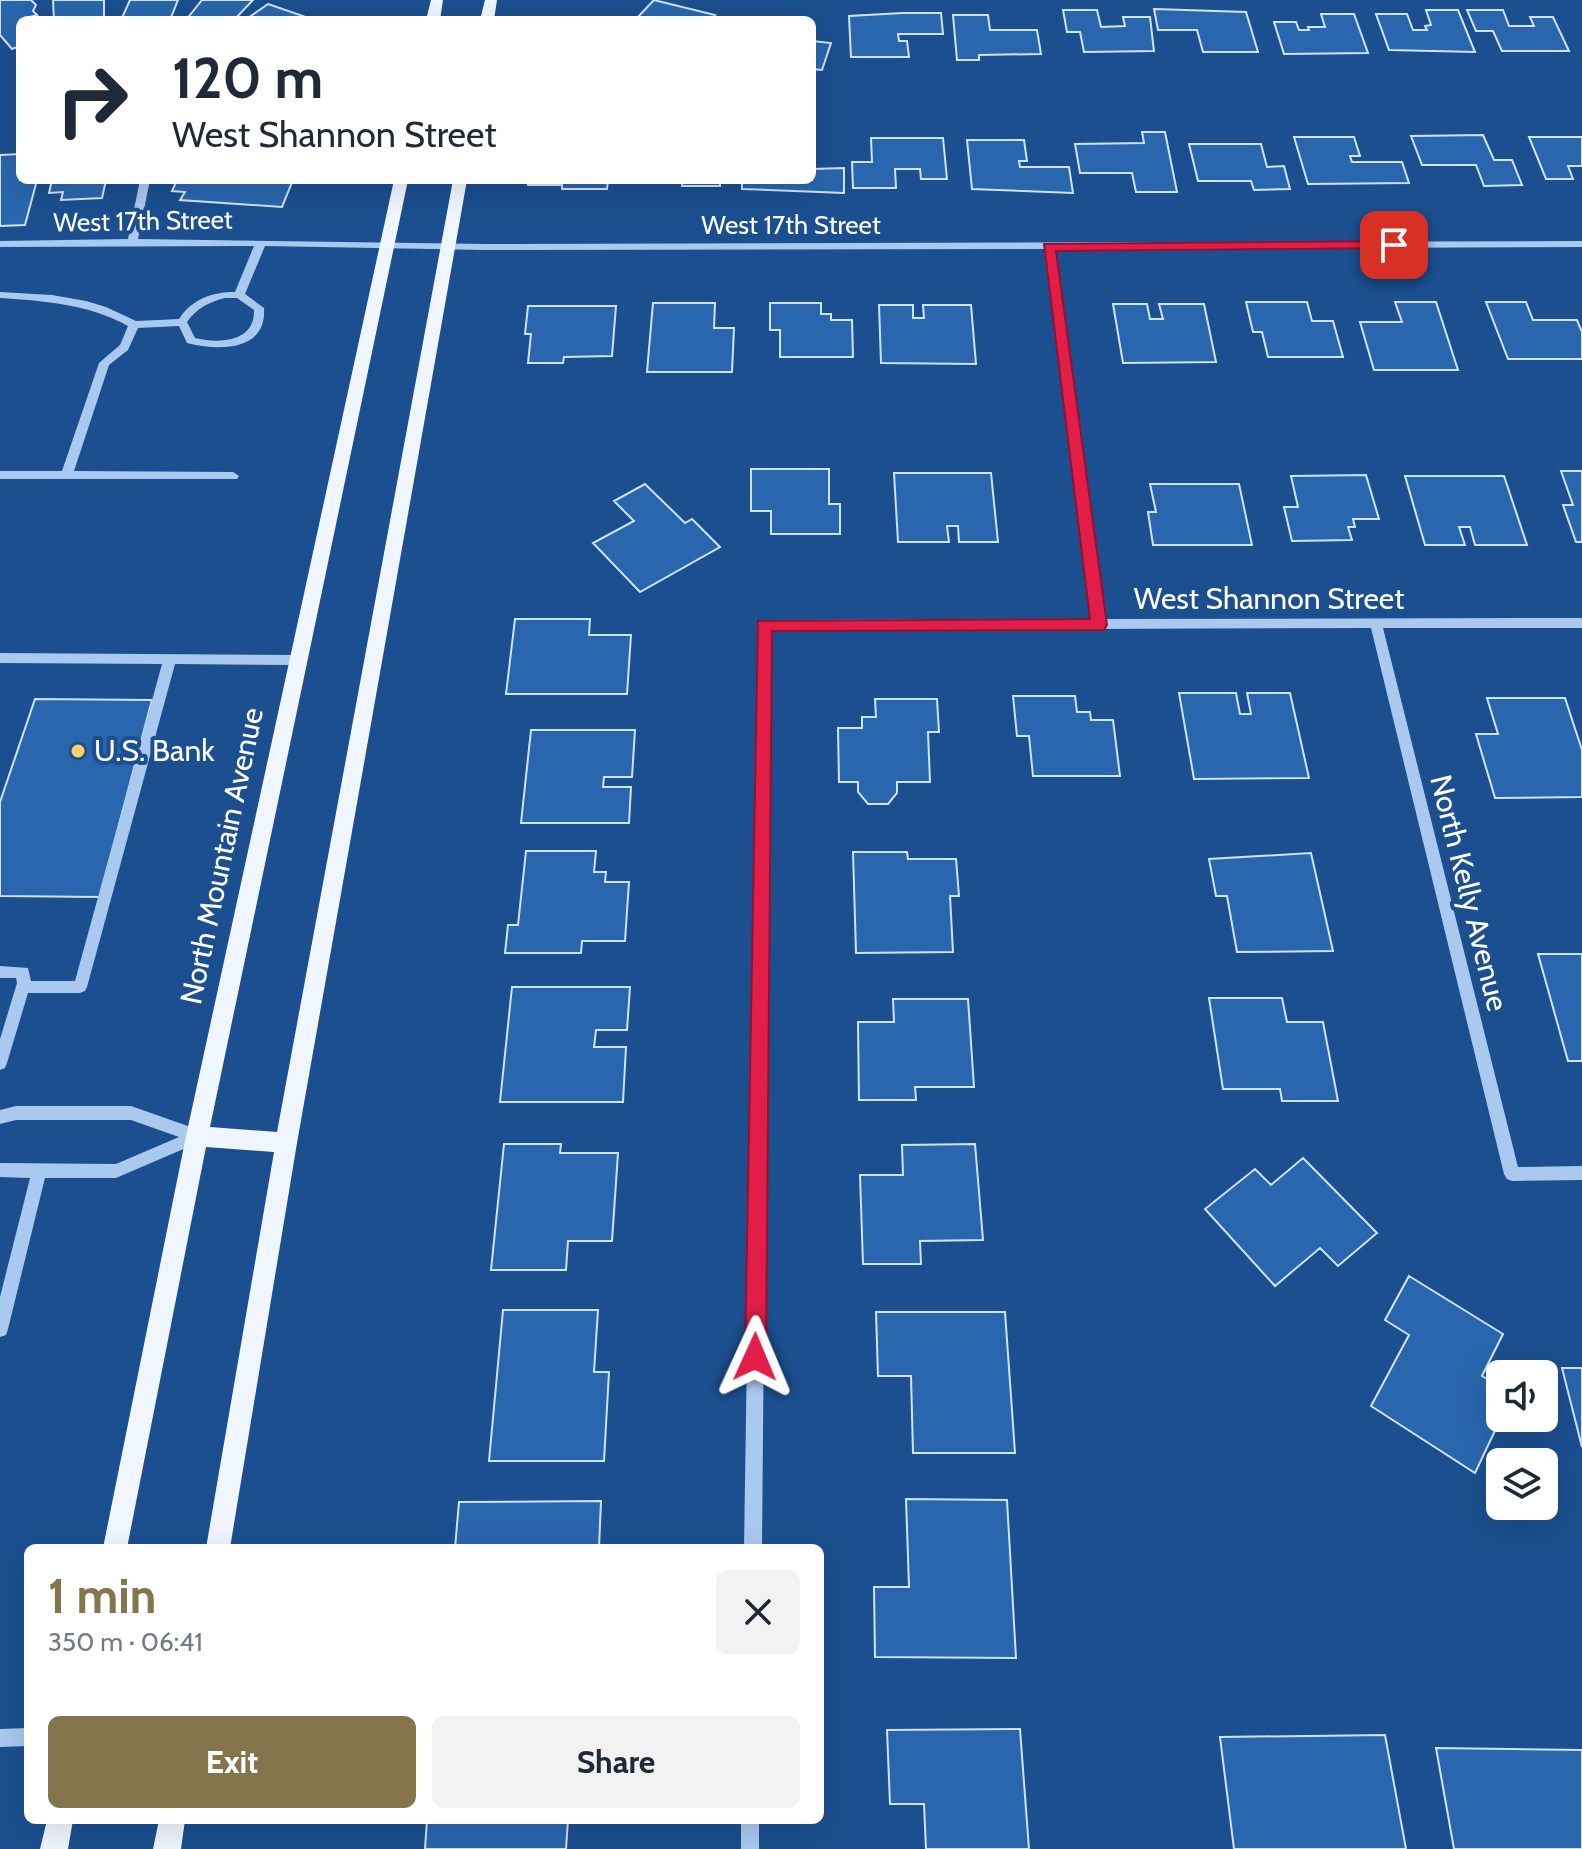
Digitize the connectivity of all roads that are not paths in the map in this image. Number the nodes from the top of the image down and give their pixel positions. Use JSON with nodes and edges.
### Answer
{"nodes":[{"id":1,"x":144,"y":184,"type":"edge"},
{"id":2,"x":400,"y":184,"type":"edge"},
{"id":3,"x":459,"y":184,"type":"edge"},
{"id":4,"x":261,"y":242,"type":"junction"},
{"id":5,"x":132,"y":243,"type":"junction"},
{"id":6,"x":0,"y":244,"type":"edge"},
{"id":7,"x":1582,"y":244,"type":"edge"},
{"id":8,"x":388,"y":246,"type":"junction"},
{"id":9,"x":449,"y":246,"type":"junction"},
{"id":10,"x":1049,"y":247,"type":"junction"},
{"id":11,"x":0,"y":295,"type":"edge"},
{"id":12,"x":239,"y":295,"type":"junction"},
{"id":13,"x":182,"y":322,"type":"junction"},
{"id":14,"x":134,"y":325,"type":"junction"},
{"id":15,"x":67,"y":474,"type":"junction"},
{"id":16,"x":0,"y":475,"type":"edge"},
{"id":17,"x":233,"y":476,"type":"dead end"},
{"id":18,"x":1582,"y":623,"type":"edge"},
{"id":19,"x":1376,"y":624,"type":"junction"},
{"id":20,"x":1099,"y":625,"type":"junction"},
{"id":21,"x":0,"y":658,"type":"edge"},
{"id":22,"x":170,"y":658,"type":"junction"},
{"id":23,"x":299,"y":660,"type":"junction"},
{"id":24,"x":0,"y":972,"type":"edge"},
{"id":25,"x":23,"y":987,"type":"junction"},
{"id":26,"x":0,"y":1063,"type":"edge"},
{"id":27,"x":0,"y":1117,"type":"edge"},
{"id":28,"x":197,"y":1136,"type":"junction"},
{"id":29,"x":286,"y":1143,"type":"junction"},
{"id":30,"x":0,"y":1170,"type":"edge"},
{"id":31,"x":39,"y":1172,"type":"junction"},
{"id":32,"x":1582,"y":1173,"type":"edge"},
{"id":33,"x":0,"y":1329,"type":"edge"},
{"id":34,"x":116,"y":1544,"type":"edge"},
{"id":35,"x":219,"y":1544,"type":"edge"},
{"id":36,"x":753,"y":1544,"type":"edge"},
{"id":37,"x":24,"y":1737,"type":"edge"},
{"id":38,"x":0,"y":1738,"type":"edge"},
{"id":39,"x":59,"y":1824,"type":"edge"},
{"id":40,"x":171,"y":1824,"type":"edge"},
{"id":41,"x":750,"y":1824,"type":"edge"},
{"id":42,"x":54,"y":1849,"type":"edge"},
{"id":43,"x":167,"y":1849,"type":"edge"},
{"id":44,"x":750,"y":1849,"type":"edge"}],
"edges":[{"from":1,"to":5,"type":"street"},
{"from":2,"to":8,"type":"main road","name":"North Mountain Avenue"},
{"from":3,"to":9,"type":"main road"},
{"from":4,"to":5,"type":"street","name":"West 17th Street"},
{"from":4,"to":8,"type":"street","name":"West 17th Street"},
{"from":4,"to":12,"type":"street"},
{"from":5,"to":6,"type":"street","name":"West 17th Street"},
{"from":7,"to":10,"type":"street","name":"West 17th Street"},
{"from":8,"to":9,"type":"street","name":"West 17th Street"},
{"from":8,"to":23,"type":"main road","name":"North Mountain Avenue"},
{"from":9,"to":10,"type":"street","name":"West 17th Street"},
{"from":9,"to":29,"type":"main road"},
{"from":10,"to":20,"type":"street"},
{"from":11,"to":14,"type":"street"},
{"from":12,"to":13,"type":"street"},
{"from":12,"to":13,"type":"street"},
{"from":13,"to":14,"type":"street"},
{"from":14,"to":15,"type":"street"},
{"from":15,"to":16,"type":"street"},
{"from":15,"to":17,"type":"street"},
{"from":18,"to":19,"type":"street","name":"West Shannon Street"},
{"from":19,"to":20,"type":"street","name":"West Shannon Street"},
{"from":19,"to":32,"type":"street","name":"North Kelly Avenue"},
{"from":20,"to":36,"type":"street","name":"West Shannon Street"},
{"from":21,"to":22,"type":"street"},
{"from":22,"to":23,"type":"street"},
{"from":22,"to":25,"type":"street"},
{"from":23,"to":28,"type":"main road","name":"North Mountain Avenue"},
{"from":24,"to":25,"type":"street"},
{"from":25,"to":26,"type":"street"},
{"from":27,"to":28,"type":"street"},
{"from":28,"to":29,"type":"main road"},
{"from":28,"to":31,"type":"street"},
{"from":28,"to":34,"type":"main road","name":"North Mountain Avenue"},
{"from":29,"to":35,"type":"main road"},
{"from":30,"to":31,"type":"street"},
{"from":31,"to":33,"type":"street"},
{"from":37,"to":38,"type":"street"},
{"from":39,"to":42,"type":"main road"},
{"from":40,"to":43,"type":"main road"},
{"from":41,"to":44,"type":"street"}]}
